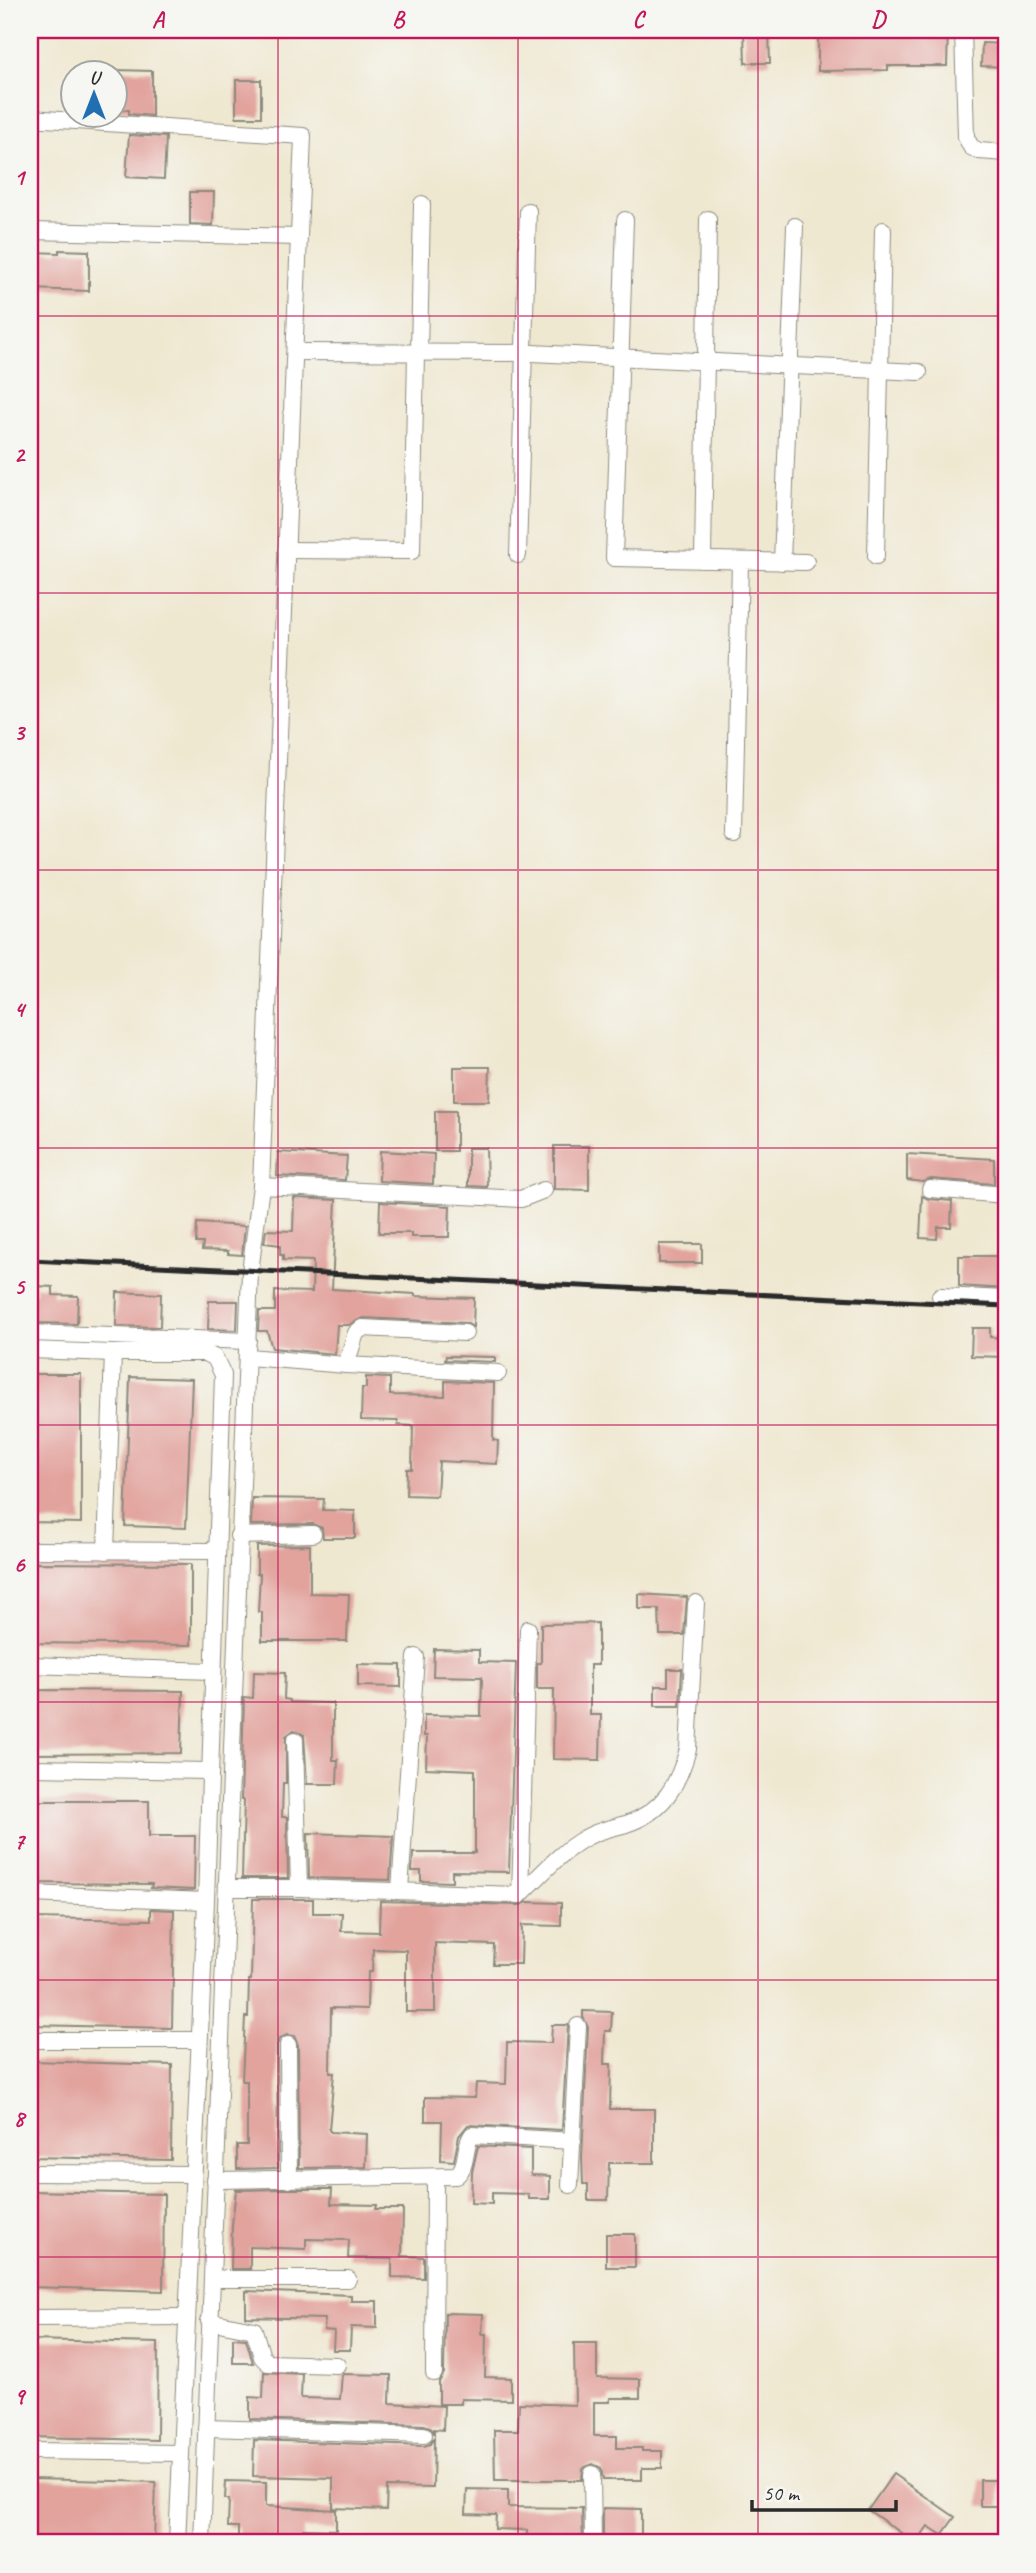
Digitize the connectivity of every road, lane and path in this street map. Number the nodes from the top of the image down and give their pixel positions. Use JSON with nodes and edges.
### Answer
{"nodes":[{"id":1,"x":963,"y":30,"type":"edge"},
{"id":2,"x":30,"y":118,"type":"edge"},
{"id":3,"x":1006,"y":153,"type":"edge"},
{"id":4,"x":422,"y":204,"type":"dead end"},
{"id":5,"x":528,"y":212,"type":"dead end"},
{"id":6,"x":708,"y":219,"type":"dead end"},
{"id":7,"x":625,"y":220,"type":"dead end"},
{"id":8,"x":796,"y":226,"type":"dead end"},
{"id":9,"x":883,"y":230,"type":"dead end"},
{"id":10,"x":30,"y":231,"type":"edge"},
{"id":11,"x":299,"y":237,"type":"junction"},
{"id":12,"x":295,"y":352,"type":"junction"},
{"id":13,"x":417,"y":353,"type":"junction"},
{"id":14,"x":524,"y":353,"type":"junction"},
{"id":15,"x":620,"y":357,"type":"junction"},
{"id":16,"x":706,"y":362,"type":"junction"},
{"id":17,"x":790,"y":366,"type":"junction"},
{"id":18,"x":879,"y":370,"type":"junction"},
{"id":19,"x":919,"y":372,"type":"dead end"},
{"id":20,"x":286,"y":550,"type":"junction"},
{"id":21,"x":517,"y":555,"type":"dead end"},
{"id":22,"x":876,"y":556,"type":"dead end"},
{"id":23,"x":703,"y":560,"type":"junction"},
{"id":24,"x":740,"y":561,"type":"junction"},
{"id":25,"x":782,"y":562,"type":"junction"},
{"id":26,"x":806,"y":562,"type":"dead end"},
{"id":27,"x":734,"y":834,"type":"dead end"},
{"id":28,"x":261,"y":1185,"type":"junction"},
{"id":29,"x":930,"y":1189,"type":"dead end"},
{"id":30,"x":544,"y":1190,"type":"dead end"},
{"id":31,"x":1006,"y":1195,"type":"edge"},
{"id":32,"x":940,"y":1296,"type":"dead end"},
{"id":33,"x":1006,"y":1299,"type":"edge"},
{"id":34,"x":30,"y":1333,"type":"edge"},
{"id":35,"x":465,"y":1333,"type":"dead end"},
{"id":36,"x":248,"y":1349,"type":"junction"},
{"id":37,"x":30,"y":1350,"type":"edge"},
{"id":38,"x":113,"y":1353,"type":"junction"},
{"id":39,"x":346,"y":1366,"type":"junction"},
{"id":40,"x":498,"y":1373,"type":"dead end"},
{"id":41,"x":313,"y":1534,"type":"dead end"},
{"id":42,"x":238,"y":1536,"type":"junction"},
{"id":43,"x":30,"y":1550,"type":"edge"},
{"id":44,"x":106,"y":1550,"type":"junction"},
{"id":45,"x":216,"y":1551,"type":"junction"},
{"id":46,"x":696,"y":1602,"type":"dead end"},
{"id":47,"x":528,"y":1629,"type":"dead end"},
{"id":48,"x":416,"y":1657,"type":"dead end"},
{"id":49,"x":30,"y":1665,"type":"edge"},
{"id":50,"x":212,"y":1671,"type":"junction"},
{"id":51,"x":295,"y":1740,"type":"dead end"},
{"id":52,"x":30,"y":1768,"type":"edge"},
{"id":53,"x":209,"y":1771,"type":"junction"},
{"id":54,"x":227,"y":1888,"type":"junction"},
{"id":55,"x":299,"y":1888,"type":"junction"},
{"id":56,"x":400,"y":1890,"type":"junction"},
{"id":57,"x":30,"y":1894,"type":"edge"},
{"id":58,"x":520,"y":1895,"type":"junction"},
{"id":59,"x":206,"y":1901,"type":"junction"},
{"id":60,"x":578,"y":2026,"type":"dead end"},
{"id":61,"x":30,"y":2040,"type":"edge"},
{"id":62,"x":198,"y":2040,"type":"junction"},
{"id":63,"x":288,"y":2045,"type":"dead end"},
{"id":64,"x":573,"y":2141,"type":"junction"},
{"id":65,"x":30,"y":2173,"type":"edge"},
{"id":66,"x":192,"y":2174,"type":"junction"},
{"id":67,"x":435,"y":2177,"type":"junction"},
{"id":68,"x":215,"y":2180,"type":"junction"},
{"id":69,"x":289,"y":2180,"type":"junction"},
{"id":70,"x":570,"y":2185,"type":"dead end"},
{"id":71,"x":212,"y":2279,"type":"junction"},
{"id":72,"x":348,"y":2279,"type":"dead end"},
{"id":73,"x":187,"y":2317,"type":"junction"},
{"id":74,"x":30,"y":2318,"type":"edge"},
{"id":75,"x":209,"y":2321,"type":"junction"},
{"id":76,"x":337,"y":2365,"type":"dead end"},
{"id":77,"x":433,"y":2373,"type":"dead end"},
{"id":78,"x":206,"y":2428,"type":"junction"},
{"id":79,"x":424,"y":2435,"type":"dead end"},
{"id":80,"x":30,"y":2451,"type":"edge"},
{"id":81,"x":181,"y":2453,"type":"junction"},
{"id":82,"x":592,"y":2474,"type":"dead end"},
{"id":83,"x":177,"y":2543,"type":"edge"},
{"id":84,"x":202,"y":2543,"type":"edge"},
{"id":85,"x":593,"y":2543,"type":"edge"}],
"edges":[{"from":1,"to":3,"type":"street"},
{"from":2,"to":11,"type":"street"},
{"from":4,"to":13,"type":"street"},
{"from":5,"to":14,"type":"street"},
{"from":6,"to":16,"type":"street"},
{"from":7,"to":15,"type":"street"},
{"from":8,"to":17,"type":"street"},
{"from":9,"to":18,"type":"street"},
{"from":10,"to":11,"type":"street"},
{"from":11,"to":12,"type":"street"},
{"from":12,"to":13,"type":"street"},
{"from":12,"to":20,"type":"street"},
{"from":13,"to":14,"type":"street"},
{"from":13,"to":20,"type":"street"},
{"from":14,"to":15,"type":"street"},
{"from":14,"to":21,"type":"street"},
{"from":15,"to":16,"type":"street"},
{"from":15,"to":23,"type":"street"},
{"from":16,"to":17,"type":"street"},
{"from":16,"to":23,"type":"street"},
{"from":17,"to":18,"type":"street"},
{"from":17,"to":25,"type":"street"},
{"from":18,"to":19,"type":"street"},
{"from":18,"to":22,"type":"street"},
{"from":20,"to":28,"type":"street"},
{"from":23,"to":24,"type":"street"},
{"from":24,"to":25,"type":"street"},
{"from":24,"to":27,"type":"street"},
{"from":25,"to":26,"type":"street"},
{"from":28,"to":30,"type":"street"},
{"from":28,"to":36,"type":"street"},
{"from":29,"to":31,"type":"street"},
{"from":32,"to":33,"type":"street"},
{"from":34,"to":36,"type":"street"},
{"from":35,"to":39,"type":"street"},
{"from":36,"to":39,"type":"street"},
{"from":36,"to":42,"type":"street"},
{"from":37,"to":38,"type":"street"},
{"from":38,"to":44,"type":"street"},
{"from":38,"to":45,"type":"street"},
{"from":39,"to":40,"type":"street"},
{"from":41,"to":42,"type":"street"},
{"from":42,"to":54,"type":"street"},
{"from":43,"to":44,"type":"street"},
{"from":44,"to":45,"type":"street"},
{"from":45,"to":50,"type":"street"},
{"from":46,"to":58,"type":"street"},
{"from":47,"to":58,"type":"street"},
{"from":48,"to":56,"type":"street"},
{"from":49,"to":50,"type":"street"},
{"from":50,"to":53,"type":"street"},
{"from":51,"to":55,"type":"street"},
{"from":52,"to":53,"type":"street"},
{"from":53,"to":59,"type":"street"},
{"from":54,"to":55,"type":"street"},
{"from":54,"to":68,"type":"street"},
{"from":55,"to":56,"type":"street"},
{"from":56,"to":58,"type":"street"},
{"from":57,"to":59,"type":"street"},
{"from":59,"to":62,"type":"street"},
{"from":60,"to":64,"type":"street"},
{"from":61,"to":62,"type":"street"},
{"from":62,"to":66,"type":"street"},
{"from":63,"to":69,"type":"street"},
{"from":64,"to":67,"type":"street"},
{"from":64,"to":70,"type":"street"},
{"from":65,"to":66,"type":"street"},
{"from":66,"to":73,"type":"street"},
{"from":67,"to":69,"type":"street"},
{"from":67,"to":77,"type":"street"},
{"from":68,"to":69,"type":"street"},
{"from":68,"to":71,"type":"street"},
{"from":71,"to":72,"type":"street"},
{"from":71,"to":75,"type":"street"},
{"from":73,"to":74,"type":"street"},
{"from":73,"to":81,"type":"street"},
{"from":75,"to":76,"type":"street"},
{"from":75,"to":78,"type":"street"},
{"from":78,"to":79,"type":"street"},
{"from":78,"to":84,"type":"street"},
{"from":80,"to":81,"type":"street"},
{"from":81,"to":83,"type":"street"},
{"from":82,"to":85,"type":"street"}]}
